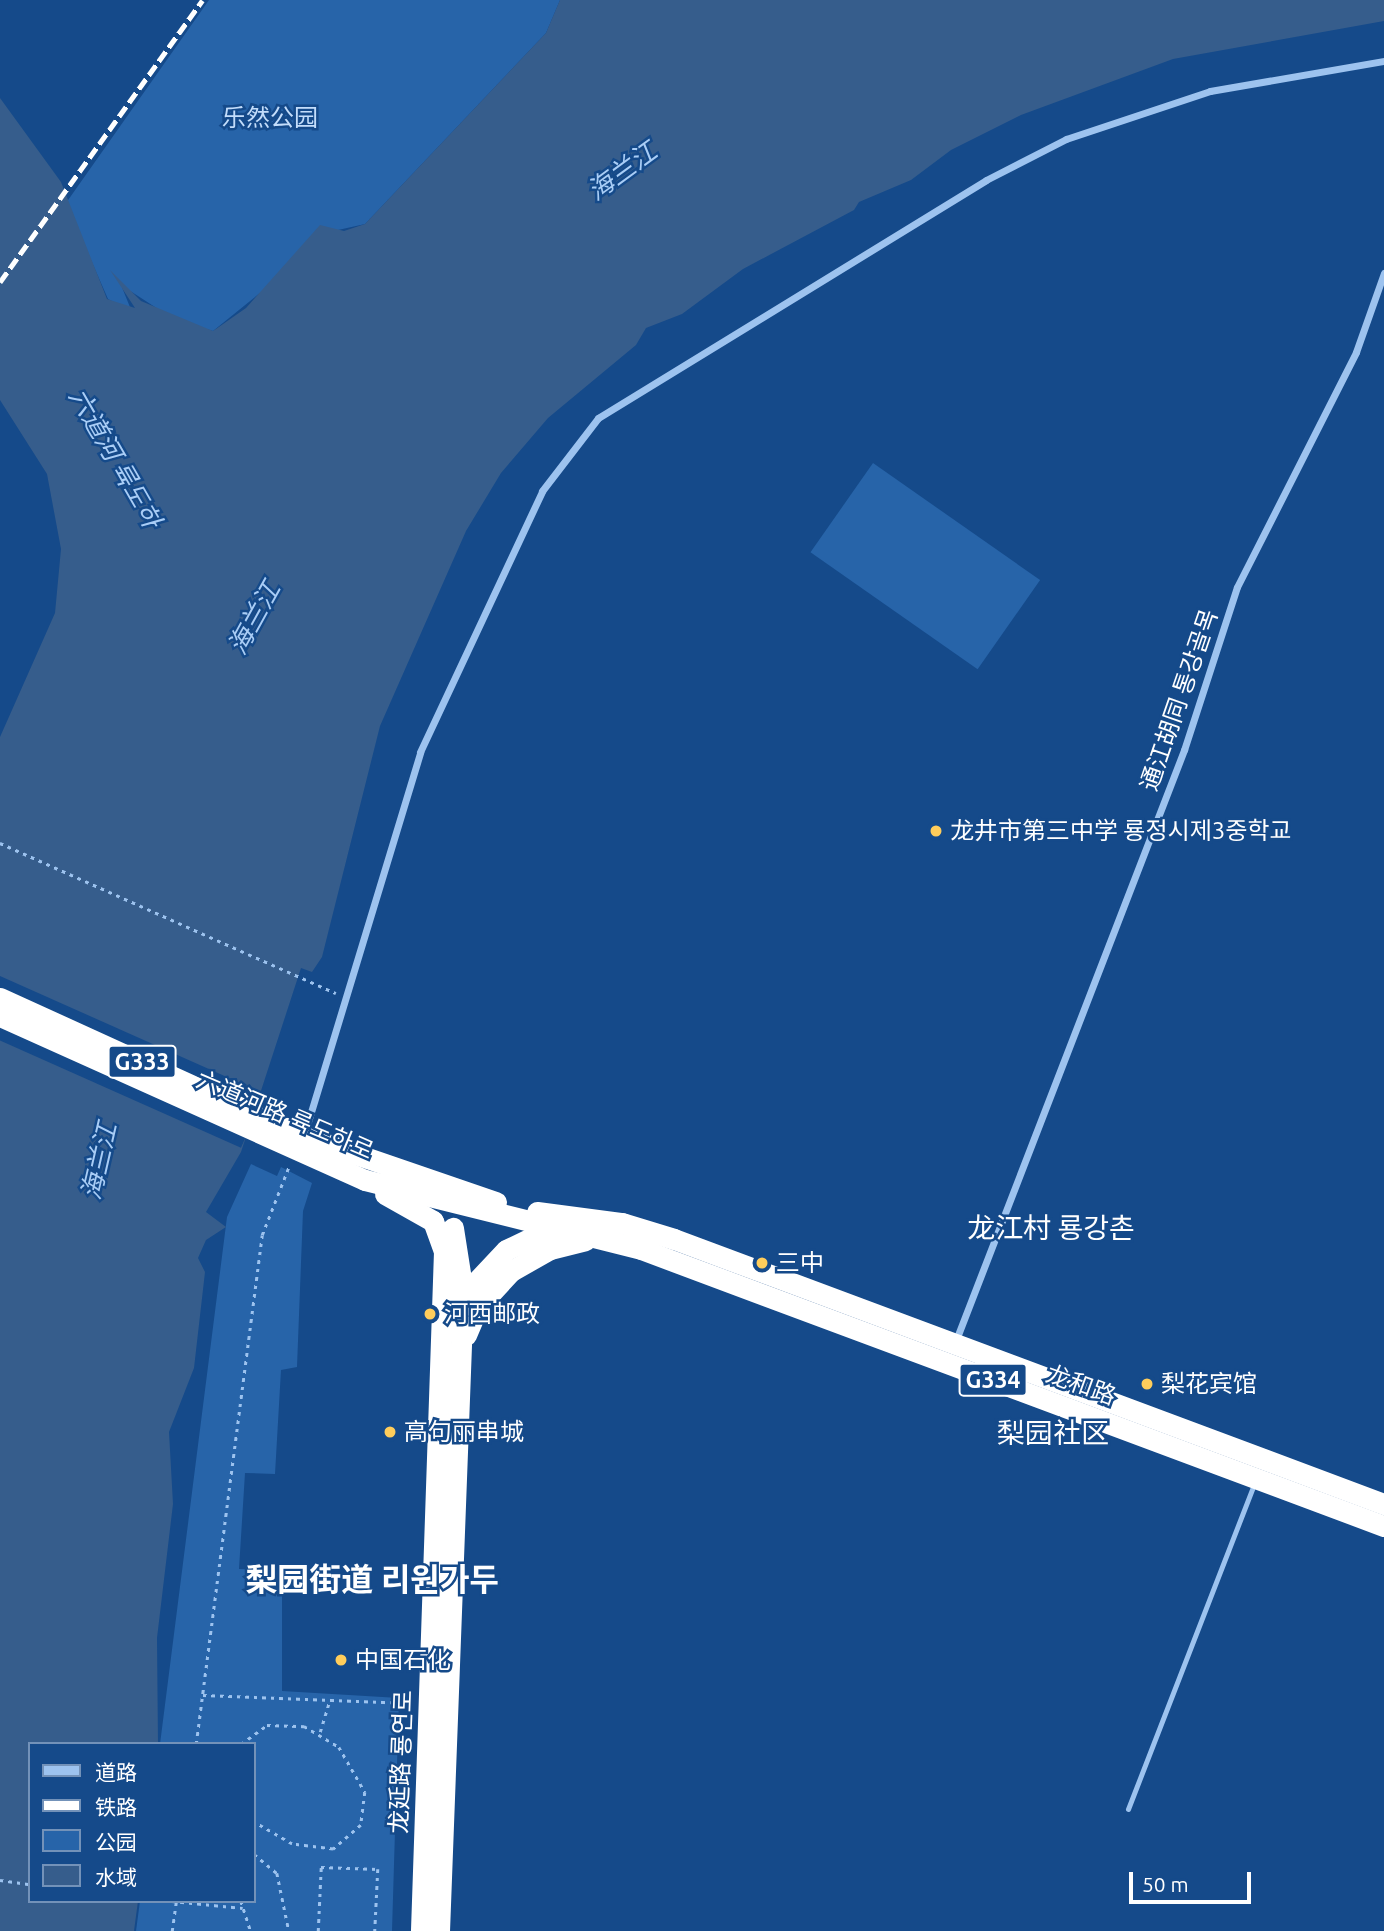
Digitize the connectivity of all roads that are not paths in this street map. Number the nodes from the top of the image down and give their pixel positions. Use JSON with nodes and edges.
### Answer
{"nodes":[{"id":1,"x":1384,"y":61,"type":"edge"},
{"id":2,"x":1384,"y":273,"type":"edge"},
{"id":3,"x":0,"y":998,"type":"edge"},
{"id":4,"x":0,"y":1016,"type":"edge"},
{"id":5,"x":290,"y":1139,"type":"junction"},
{"id":6,"x":415,"y":1179,"type":"junction"},
{"id":7,"x":365,"y":1180,"type":"junction"},
{"id":8,"x":440,"y":1202,"type":"junction"},
{"id":9,"x":549,"y":1229,"type":"junction"},
{"id":10,"x":600,"y":1230,"type":"junction"},
{"id":11,"x":463,"y":1292,"type":"junction"},
{"id":12,"x":955,"y":1344,"type":"junction"},
{"id":13,"x":452,"y":1345,"type":"junction"},
{"id":14,"x":1260,"y":1469,"type":"junction"},
{"id":15,"x":1384,"y":1504,"type":"edge"},
{"id":16,"x":1384,"y":1526,"type":"edge"},
{"id":17,"x":1128,"y":1809,"type":"dead end"},
{"id":18,"x":421,"y":1931,"type":"edge"},
{"id":19,"x":439,"y":1931,"type":"edge"}],
"edges":[{"from":1,"to":5,"type":"street"},
{"from":2,"to":12,"type":"street","name":"通江胡同 통강골목"},
{"from":3,"to":5,"type":"highway","name":"六道河路 륙도하로","number":"G333"},
{"from":4,"to":5,"type":"highway","name":"六道河路 륙도하로","number":"G333"},
{"from":5,"to":6,"type":"highway","name":"六道河路 륙도하로","number":"G333"},
{"from":5,"to":7,"type":"highway","name":"六道河路 륙도하로","number":"G333"},
{"from":6,"to":8,"type":"highway","name":"龙延路 룡연로"},
{"from":6,"to":10,"type":"highway","name":"六道河路 륙도하로"},
{"from":7,"to":8,"type":"highway","name":"六道河路 륙도하로"},
{"from":7,"to":13,"type":"highway","name":"龙延路 룡연로"},
{"from":8,"to":9,"type":"highway","name":"六道河路 륙도하로"},
{"from":8,"to":11,"type":"highway","name":"龙延路 룡연로"},
{"from":9,"to":10,"type":"highway","name":"龙延路 룡연로","number":"G334"},
{"from":9,"to":11,"type":"highway","name":"龙延路 룡연로","number":"G334"},
{"from":10,"to":12,"type":"highway","name":"龙和路","number":"G334"},
{"from":10,"to":13,"type":"highway","name":"龙延路 룡연로","number":"G334"},
{"from":10,"to":14,"type":"highway","name":"龙和路","number":"G334"},
{"from":11,"to":13,"type":"highway","name":"龙延路 룡연로","number":"G334"},
{"from":12,"to":14,"type":"highway","name":"龙和路","number":"G334"},
{"from":13,"to":18,"type":"highway","name":"龙延路 룡연로"},
{"from":13,"to":19,"type":"highway","name":"龙延路 룡연로"},
{"from":14,"to":15,"type":"highway","name":"龙和路","number":"G334"},
{"from":14,"to":16,"type":"highway","name":"龙和路","number":"G334"},
{"from":14,"to":17,"type":"lane"}]}
